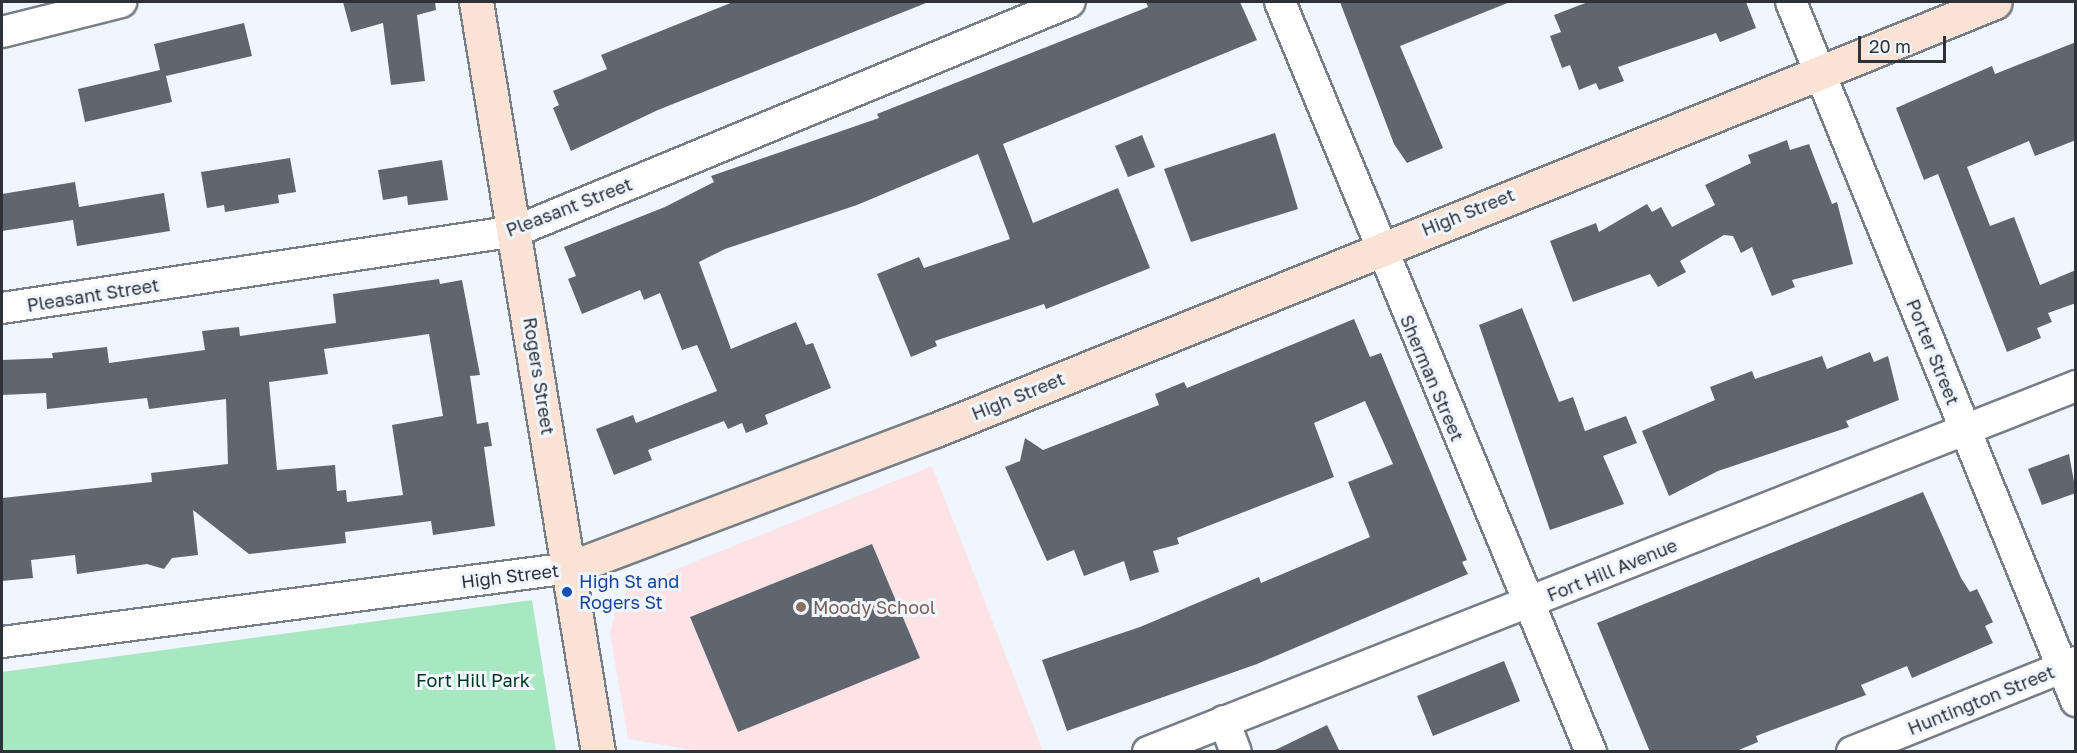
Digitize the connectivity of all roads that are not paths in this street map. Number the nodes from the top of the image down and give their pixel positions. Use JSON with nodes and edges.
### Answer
{"nodes":[{"id":1,"x":121,"y":2,"type":"edge"},
{"id":2,"x":476,"y":2,"type":"edge"},
{"id":3,"x":1070,"y":2,"type":"edge"},
{"id":4,"x":1280,"y":2,"type":"edge"},
{"id":5,"x":1791,"y":2,"type":"edge"},
{"id":6,"x":1995,"y":2,"type":"edge"},
{"id":7,"x":2,"y":32,"type":"edge"},
{"id":8,"x":1819,"y":72,"type":"junction"},
{"id":9,"x":516,"y":231,"type":"junction"},
{"id":10,"x":1378,"y":249,"type":"junction"},
{"id":11,"x":2,"y":308,"type":"edge"},
{"id":12,"x":2076,"y":386,"type":"edge"},
{"id":13,"x":1964,"y":428,"type":"junction"},
{"id":14,"x":570,"y":568,"type":"junction"},
{"id":15,"x":1526,"y":604,"type":"junction"},
{"id":16,"x":2,"y":642,"type":"edge"},
{"id":17,"x":2069,"y":664,"type":"edge"},
{"id":18,"x":2076,"y":701,"type":"edge"},
{"id":19,"x":1224,"y":721,"type":"junction"},
{"id":20,"x":598,"y":752,"type":"edge"},
{"id":21,"x":1148,"y":752,"type":"edge"},
{"id":22,"x":1236,"y":752,"type":"edge"},
{"id":23,"x":1591,"y":752,"type":"edge"},
{"id":24,"x":1852,"y":752,"type":"edge"}],
"edges":[{"from":1,"to":7,"type":"street"},
{"from":2,"to":9,"type":"street","name":"Rogers Street"},
{"from":3,"to":9,"type":"street","name":"Pleasant Street"},
{"from":4,"to":10,"type":"street","name":"Sherman Street"},
{"from":5,"to":8,"type":"street","name":"Porter Street"},
{"from":6,"to":8,"type":"street","name":"High Street"},
{"from":8,"to":10,"type":"street","name":"High Street"},
{"from":8,"to":13,"type":"street","name":"Porter Street"},
{"from":9,"to":11,"type":"street","name":"Pleasant Street"},
{"from":9,"to":14,"type":"street","name":"Rogers Street"},
{"from":10,"to":14,"type":"street","name":"High Street"},
{"from":10,"to":15,"type":"street","name":"Sherman Street"},
{"from":12,"to":13,"type":"street","name":"Fort Hill Avenue"},
{"from":13,"to":15,"type":"street","name":"Fort Hill Avenue"},
{"from":13,"to":17,"type":"street","name":"Porter Street"},
{"from":14,"to":16,"type":"street","name":"High Street"},
{"from":14,"to":20,"type":"street","name":"Rogers Street"},
{"from":15,"to":19,"type":"street","name":"Fort Hill Avenue"},
{"from":15,"to":23,"type":"street","name":"Sherman Street"},
{"from":17,"to":18,"type":"street","name":"Porter Street"},
{"from":17,"to":24,"type":"street","name":"Huntington Street"},
{"from":19,"to":21,"type":"street","name":"Fort Hill Avenue"},
{"from":19,"to":22,"type":"street"}]}
